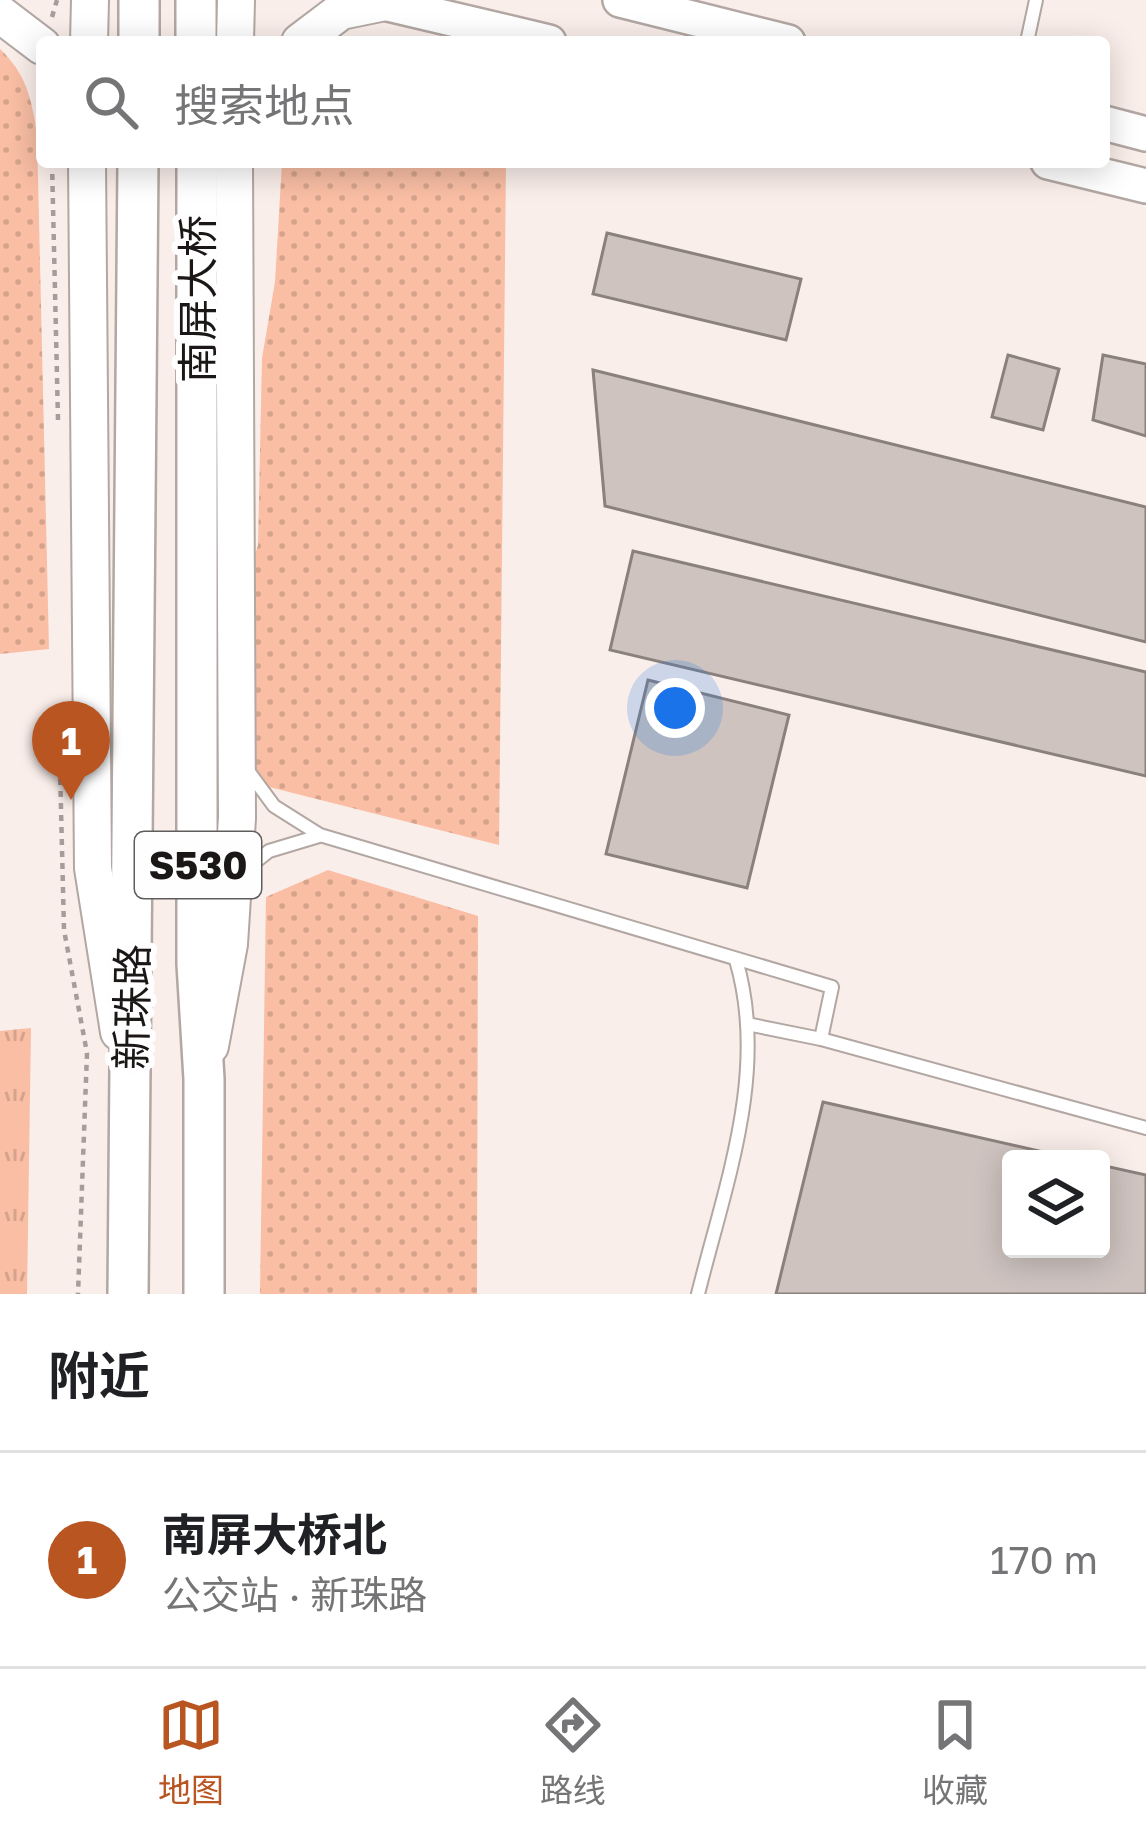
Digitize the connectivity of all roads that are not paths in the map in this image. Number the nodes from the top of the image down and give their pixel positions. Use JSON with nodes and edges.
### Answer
{"nodes":[{"id":1,"x":90,"y":0,"type":"edge"},
{"id":2,"x":139,"y":0,"type":"edge"},
{"id":3,"x":196,"y":0,"type":"edge"},
{"id":4,"x":236,"y":0,"type":"edge"},
{"id":5,"x":620,"y":0,"type":"edge"},
{"id":6,"x":1036,"y":0,"type":"edge"},
{"id":7,"x":378,"y":1,"type":"edge"},
{"id":8,"x":0,"y":14,"type":"edge"},
{"id":9,"x":89,"y":36,"type":"edge"},
{"id":10,"x":139,"y":36,"type":"edge"},
{"id":11,"x":196,"y":36,"type":"edge"},
{"id":12,"x":235,"y":36,"type":"edge"},
{"id":13,"x":308,"y":36,"type":"edge"},
{"id":14,"x":524,"y":36,"type":"edge"},
{"id":15,"x":764,"y":36,"type":"edge"},
{"id":16,"x":1028,"y":36,"type":"edge"},
{"id":17,"x":36,"y":41,"type":"edge"},
{"id":18,"x":1110,"y":125,"type":"edge"},
{"id":19,"x":1146,"y":134,"type":"edge"},
{"id":20,"x":138,"y":168,"type":"edge"},
{"id":21,"x":197,"y":168,"type":"edge"},
{"id":22,"x":234,"y":168,"type":"edge"},
{"id":23,"x":1072,"y":168,"type":"edge"},
{"id":24,"x":85,"y":174,"type":"edge"},
{"id":25,"x":1146,"y":186,"type":"edge"},
{"id":26,"x":137,"y":432,"type":"joint"},
{"id":27,"x":199,"y":436,"type":"joint"},
{"id":28,"x":237,"y":752,"type":"junction"},
{"id":29,"x":320,"y":835,"type":"junction"},
{"id":30,"x":233,"y":883,"type":"junction"},
{"id":31,"x":736,"y":960,"type":"junction"},
{"id":32,"x":747,"y":1024,"type":"junction"},
{"id":33,"x":820,"y":1039,"type":"junction"},
{"id":34,"x":204,"y":1079,"type":"junction"},
{"id":35,"x":130,"y":1105,"type":"junction"},
{"id":36,"x":1146,"y":1128,"type":"edge"},
{"id":37,"x":128,"y":1294,"type":"edge"},
{"id":38,"x":204,"y":1294,"type":"edge"},
{"id":39,"x":698,"y":1294,"type":"edge"}],
"edges":[{"from":1,"to":9,"type":"main road"},
{"from":2,"to":10,"type":"highway"},
{"from":3,"to":11,"type":"highway"},
{"from":4,"to":12,"type":"main road"},
{"from":5,"to":15,"type":"main road"},
{"from":6,"to":16,"type":"lane"},
{"from":7,"to":13,"type":"main road"},
{"from":7,"to":14,"type":"main road"},
{"from":8,"to":17,"type":"main road"},
{"from":18,"to":19,"type":"main road"},
{"from":20,"to":26,"type":"highway","name":"南屏大桥","number":"S530"},
{"from":21,"to":27,"type":"highway","name":"南屏大桥","number":"S530"},
{"from":22,"to":28,"type":"main road"},
{"from":23,"to":25,"type":"main road"},
{"from":24,"to":35,"type":"main road"},
{"from":26,"to":35,"type":"highway","name":"新珠路","number":"S530"},
{"from":27,"to":34,"type":"highway","name":"新珠路","number":"S530"},
{"from":28,"to":29,"type":"lane"},
{"from":28,"to":30,"type":"main road"},
{"from":29,"to":30,"type":"lane"},
{"from":29,"to":31,"type":"lane"},
{"from":30,"to":34,"type":"main road"},
{"from":31,"to":32,"type":"lane"},
{"from":31,"to":33,"type":"lane"},
{"from":32,"to":33,"type":"lane"},
{"from":32,"to":39,"type":"lane"},
{"from":33,"to":36,"type":"lane"},
{"from":34,"to":38,"type":"highway","name":"新珠路","number":"S530"},
{"from":35,"to":37,"type":"highway","name":"新珠路","number":"S530"}]}
